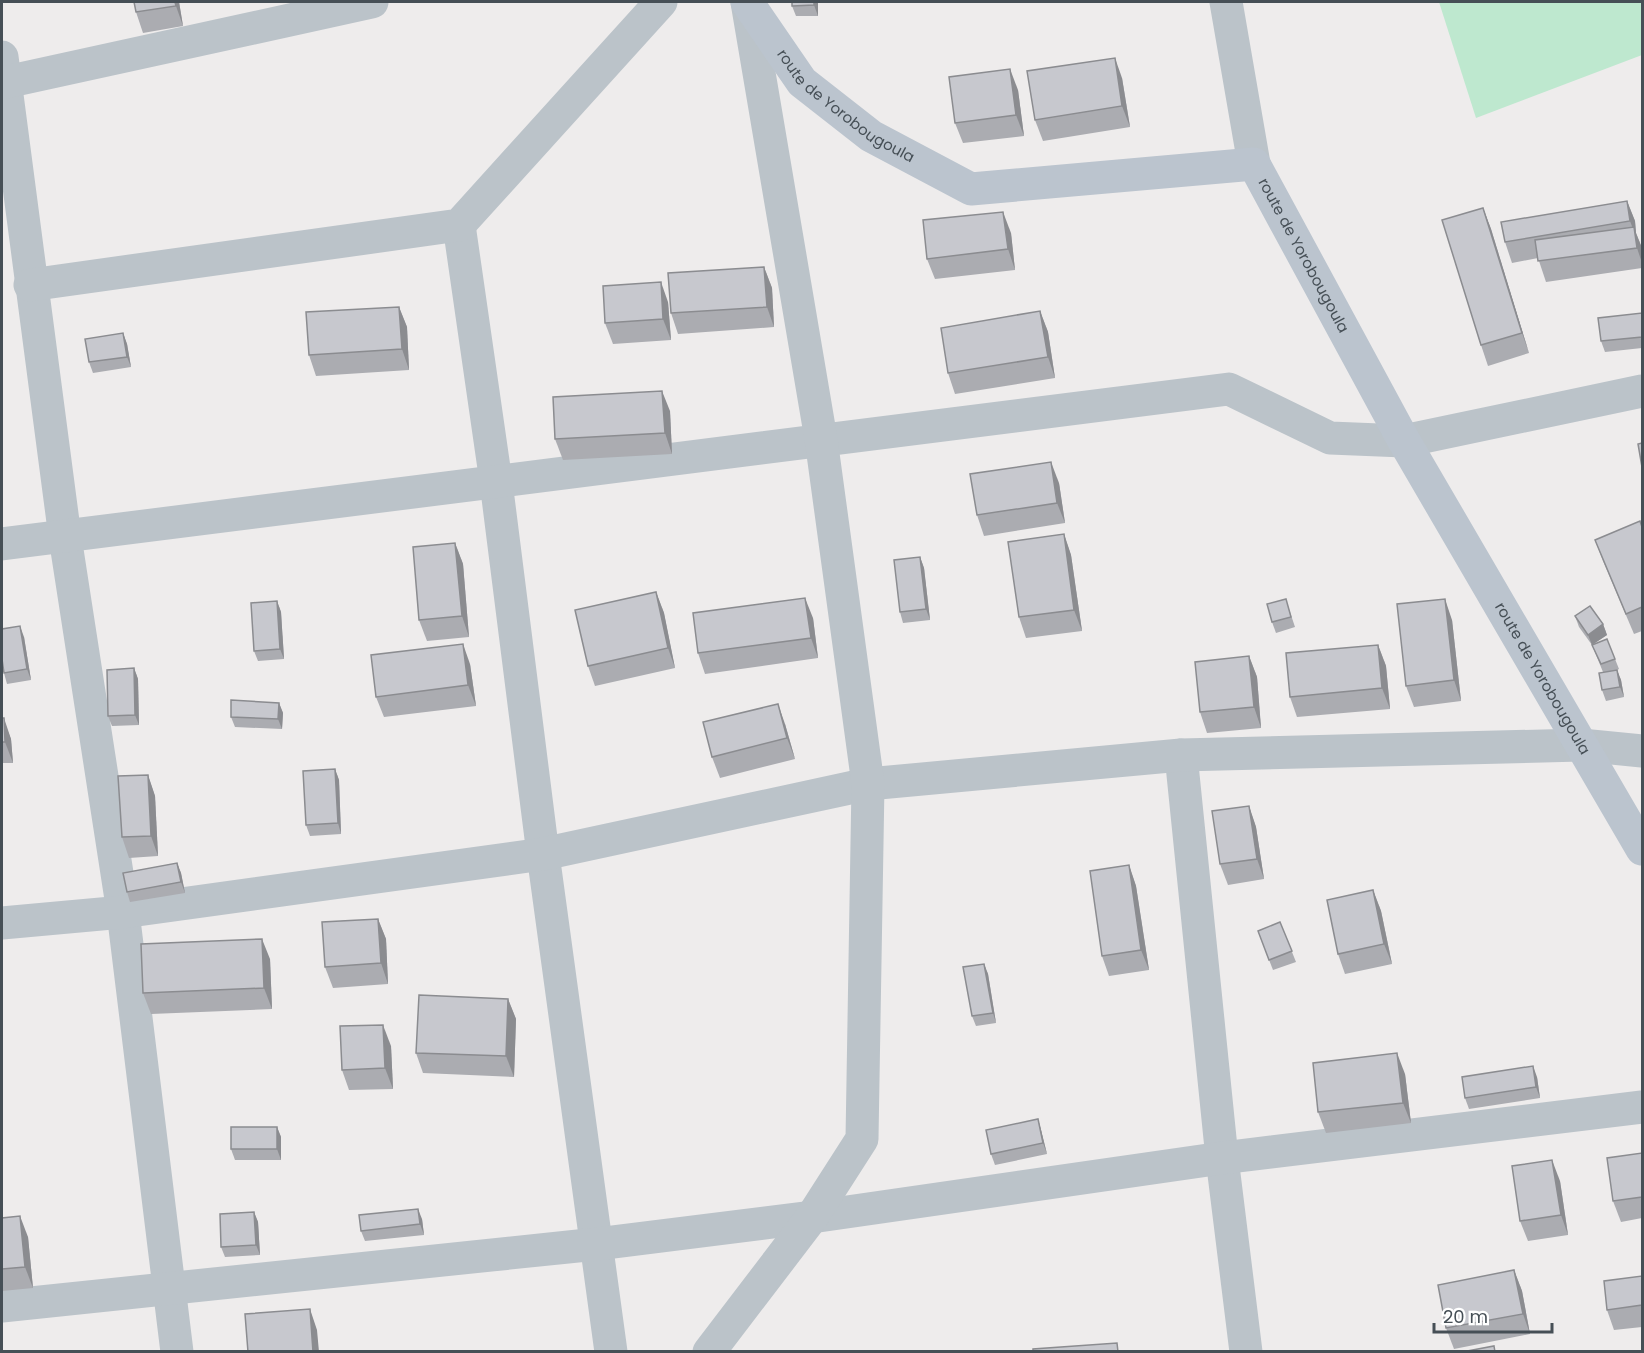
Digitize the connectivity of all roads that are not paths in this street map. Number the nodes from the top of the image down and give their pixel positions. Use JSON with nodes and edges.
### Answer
{"nodes":[{"id":1,"x":372,"y":2,"type":"edge"},
{"id":2,"x":661,"y":2,"type":"edge"},
{"id":3,"x":747,"y":2,"type":"edge"},
{"id":4,"x":1226,"y":2,"type":"edge"},
{"id":5,"x":3,"y":74,"type":"edge"},
{"id":6,"x":1254,"y":164,"type":"junction"},
{"id":7,"x":459,"y":225,"type":"junction"},
{"id":8,"x":30,"y":285,"type":"junction"},
{"id":9,"x":1642,"y":391,"type":"edge"},
{"id":10,"x":821,"y":439,"type":"junction"},
{"id":11,"x":1404,"y":441,"type":"junction"},
{"id":12,"x":496,"y":482,"type":"junction"},
{"id":13,"x":65,"y":537,"type":"junction"},
{"id":14,"x":2,"y":543,"type":"edge"},
{"id":15,"x":1581,"y":745,"type":"junction"},
{"id":16,"x":1642,"y":751,"type":"edge"},
{"id":17,"x":1181,"y":755,"type":"junction"},
{"id":18,"x":868,"y":784,"type":"junction"},
{"id":19,"x":1642,"y":849,"type":"edge"},
{"id":20,"x":543,"y":854,"type":"junction"},
{"id":21,"x":123,"y":912,"type":"junction"},
{"id":22,"x":2,"y":923,"type":"edge"},
{"id":23,"x":1642,"y":1107,"type":"edge"},
{"id":24,"x":1222,"y":1158,"type":"junction"},
{"id":25,"x":812,"y":1217,"type":"junction"},
{"id":26,"x":597,"y":1244,"type":"junction"},
{"id":27,"x":168,"y":1288,"type":"junction"},
{"id":28,"x":2,"y":1306,"type":"edge"},
{"id":29,"x":177,"y":1352,"type":"edge"},
{"id":30,"x":611,"y":1352,"type":"edge"},
{"id":31,"x":710,"y":1352,"type":"edge"},
{"id":32,"x":1246,"y":1352,"type":"edge"}],
"edges":[{"from":1,"to":5,"type":"street"},
{"from":2,"to":7,"type":"street"},
{"from":3,"to":6,"type":"main road","name":"route de Yorobougoula"},
{"from":3,"to":10,"type":"street"},
{"from":4,"to":6,"type":"street"},
{"from":5,"to":8,"type":"street"},
{"from":6,"to":11,"type":"main road","name":"route de Yorobougoula"},
{"from":7,"to":8,"type":"street"},
{"from":7,"to":12,"type":"street"},
{"from":8,"to":13,"type":"street"},
{"from":9,"to":11,"type":"street"},
{"from":10,"to":11,"type":"street"},
{"from":10,"to":12,"type":"street"},
{"from":10,"to":18,"type":"street"},
{"from":11,"to":15,"type":"main road","name":"route de Yorobougoula"},
{"from":12,"to":13,"type":"street"},
{"from":12,"to":20,"type":"street"},
{"from":13,"to":14,"type":"street"},
{"from":13,"to":21,"type":"street"},
{"from":15,"to":16,"type":"street"},
{"from":15,"to":17,"type":"street"},
{"from":15,"to":19,"type":"main road","name":"route de Yorobougoula"},
{"from":17,"to":18,"type":"street"},
{"from":17,"to":24,"type":"street"},
{"from":18,"to":20,"type":"street"},
{"from":18,"to":25,"type":"street"},
{"from":20,"to":21,"type":"street"},
{"from":20,"to":26,"type":"street"},
{"from":21,"to":22,"type":"street"},
{"from":21,"to":27,"type":"street"},
{"from":23,"to":24,"type":"street"},
{"from":24,"to":25,"type":"street"},
{"from":24,"to":32,"type":"street"},
{"from":25,"to":26,"type":"street"},
{"from":25,"to":31,"type":"street"},
{"from":26,"to":27,"type":"street"},
{"from":26,"to":30,"type":"street"},
{"from":27,"to":28,"type":"street"},
{"from":27,"to":29,"type":"street"}]}
